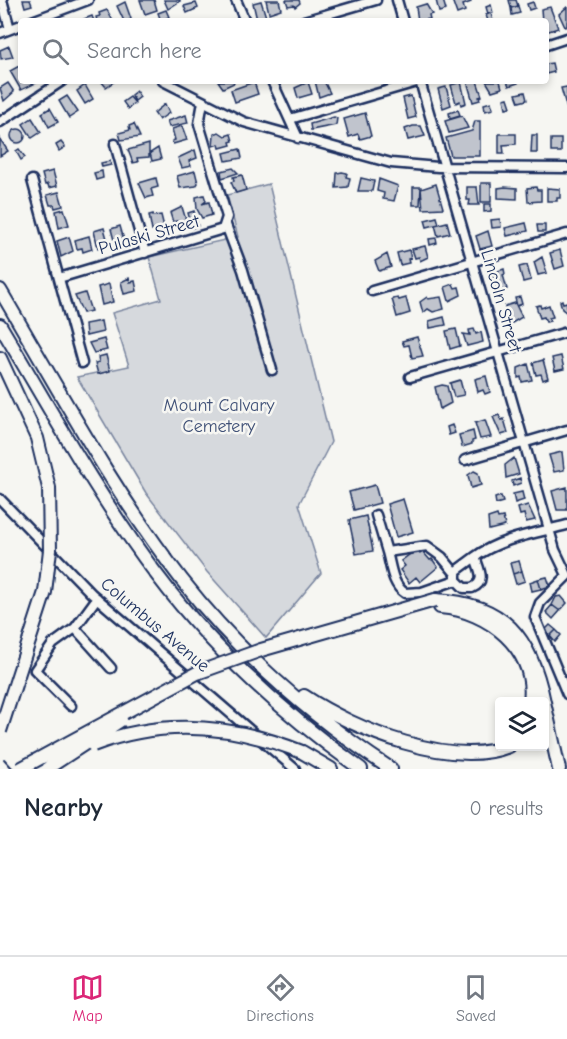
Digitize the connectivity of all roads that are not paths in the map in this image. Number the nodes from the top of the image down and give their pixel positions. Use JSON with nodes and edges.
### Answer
{"nodes":[{"id":1,"x":2,"y":0,"type":"edge"},
{"id":2,"x":88,"y":0,"type":"edge"},
{"id":3,"x":236,"y":0,"type":"edge"},
{"id":4,"x":376,"y":0,"type":"edge"},
{"id":5,"x":397,"y":0,"type":"edge"},
{"id":6,"x":44,"y":18,"type":"edge"},
{"id":7,"x":244,"y":18,"type":"edge"},
{"id":8,"x":314,"y":18,"type":"edge"},
{"id":9,"x":402,"y":18,"type":"edge"},
{"id":10,"x":18,"y":26,"type":"edge"},
{"id":11,"x":10,"y":29,"type":"junction"},
{"id":12,"x":0,"y":33,"type":"edge"},
{"id":13,"x":567,"y":38,"type":"edge"},
{"id":14,"x":549,"y":44,"type":"edge"},
{"id":15,"x":57,"y":84,"type":"edge"},
{"id":16,"x":169,"y":84,"type":"edge"},
{"id":17,"x":273,"y":84,"type":"edge"},
{"id":18,"x":410,"y":84,"type":"edge"},
{"id":19,"x":421,"y":84,"type":"edge"},
{"id":20,"x":203,"y":102,"type":"junction"},
{"id":21,"x":1,"y":119,"type":"edge"},
{"id":22,"x":290,"y":119,"type":"junction"},
{"id":23,"x":298,"y":138,"type":"junction"},
{"id":24,"x":115,"y":144,"type":"dead end"},
{"id":25,"x":445,"y":167,"type":"junction"},
{"id":26,"x":567,"y":168,"type":"edge"},
{"id":27,"x":32,"y":180,"type":"dead end"},
{"id":28,"x":226,"y":225,"type":"junction"},
{"id":29,"x":567,"y":234,"type":"edge"},
{"id":30,"x":145,"y":253,"type":"junction"},
{"id":31,"x":472,"y":262,"type":"junction"},
{"id":32,"x":59,"y":278,"type":"junction"},
{"id":33,"x":0,"y":290,"type":"edge"},
{"id":34,"x":372,"y":291,"type":"dead end"},
{"id":35,"x":0,"y":325,"type":"edge"},
{"id":36,"x":567,"y":332,"type":"edge"},
{"id":37,"x":499,"y":352,"type":"junction"},
{"id":38,"x":0,"y":358,"type":"edge"},
{"id":39,"x":82,"y":363,"type":"dead end"},
{"id":40,"x":272,"y":370,"type":"dead end"},
{"id":41,"x":410,"y":376,"type":"dead end"},
{"id":42,"x":567,"y":430,"type":"edge"},
{"id":43,"x":525,"y":442,"type":"junction"},
{"id":44,"x":465,"y":460,"type":"dead end"},
{"id":45,"x":0,"y":499,"type":"edge"},
{"id":46,"x":376,"y":515,"type":"dead end"},
{"id":47,"x":567,"y":525,"type":"edge"},
{"id":48,"x":550,"y":530,"type":"junction"},
{"id":49,"x":387,"y":552,"type":"junction"},
{"id":50,"x":475,"y":557,"type":"junction"},
{"id":51,"x":567,"y":575,"type":"edge"},
{"id":52,"x":456,"y":577,"type":"junction"},
{"id":53,"x":97,"y":598,"type":"junction"},
{"id":54,"x":436,"y":603,"type":"junction"},
{"id":55,"x":75,"y":628,"type":"junction"},
{"id":56,"x":111,"y":668,"type":"dead end"},
{"id":57,"x":268,"y":673,"type":"junction"},
{"id":58,"x":567,"y":694,"type":"edge"},
{"id":59,"x":529,"y":697,"type":"edge"},
{"id":60,"x":543,"y":697,"type":"edge"},
{"id":61,"x":71,"y":706,"type":"dead end"},
{"id":62,"x":549,"y":724,"type":"edge"},
{"id":63,"x":0,"y":731,"type":"edge"},
{"id":64,"x":503,"y":751,"type":"edge"},
{"id":65,"x":418,"y":759,"type":"dead end"},
{"id":66,"x":474,"y":766,"type":"dead end"},
{"id":67,"x":47,"y":768,"type":"edge"},
{"id":68,"x":20,"y":769,"type":"edge"},
{"id":69,"x":295,"y":769,"type":"edge"},
{"id":70,"x":331,"y":769,"type":"edge"},
{"id":71,"x":361,"y":769,"type":"edge"},
{"id":72,"x":391,"y":769,"type":"edge"},
{"id":73,"x":559,"y":769,"type":"edge"}],
"edges":[{"from":1,"to":11,"type":"street"},
{"from":2,"to":6,"type":"street"},
{"from":3,"to":7,"type":"street"},
{"from":4,"to":8,"type":"street"},
{"from":5,"to":9,"type":"street"},
{"from":10,"to":11,"type":"street"},
{"from":11,"to":12,"type":"street"},
{"from":13,"to":14,"type":"street"},
{"from":15,"to":21,"type":"street"},
{"from":16,"to":20,"type":"street"},
{"from":17,"to":22,"type":"street"},
{"from":18,"to":22,"type":"street"},
{"from":19,"to":25,"type":"street","name":"Lincoln Street"},
{"from":20,"to":23,"type":"street"},
{"from":20,"to":28,"type":"street","name":"Pulaski Street"},
{"from":22,"to":23,"type":"street"},
{"from":23,"to":25,"type":"street"},
{"from":24,"to":30,"type":"street"},
{"from":25,"to":26,"type":"street"},
{"from":25,"to":31,"type":"street","name":"Lincoln Street"},
{"from":27,"to":32,"type":"street"},
{"from":28,"to":30,"type":"street","name":"Pulaski Street"},
{"from":28,"to":40,"type":"street"},
{"from":29,"to":31,"type":"street"},
{"from":30,"to":32,"type":"street","name":"Pulaski Street"},
{"from":31,"to":34,"type":"street"},
{"from":31,"to":37,"type":"street","name":"Lincoln Street"},
{"from":32,"to":39,"type":"street"},
{"from":33,"to":57,"type":"highway"},
{"from":35,"to":71,"type":"highway"},
{"from":36,"to":37,"type":"street"},
{"from":37,"to":41,"type":"street"},
{"from":37,"to":43,"type":"street","name":"Lincoln Street"},
{"from":38,"to":63,"type":"highway","bridge":true},
{"from":42,"to":43,"type":"street"},
{"from":43,"to":44,"type":"street"},
{"from":43,"to":48,"type":"street","name":"Lincoln Street"},
{"from":45,"to":53,"type":"street","name":"Columbus Avenue"},
{"from":46,"to":49,"type":"street"},
{"from":47,"to":48,"type":"street"},
{"from":48,"to":50,"type":"street"},
{"from":48,"to":51,"type":"street","name":"Lincoln Street"},
{"from":49,"to":52,"type":"street"},
{"from":49,"to":52,"type":"street"},
{"from":50,"to":52,"type":"street"},
{"from":50,"to":52,"type":"street"},
{"from":51,"to":58,"type":"street"},
{"from":53,"to":55,"type":"street"},
{"from":53,"to":69,"type":"street","name":"Columbus Avenue"},
{"from":54,"to":59,"type":"highway"},
{"from":54,"to":60,"type":"highway"},
{"from":54,"to":67,"type":"highway","bridge":true},
{"from":54,"to":68,"type":"highway","bridge":true},
{"from":55,"to":56,"type":"street"},
{"from":55,"to":61,"type":"street"},
{"from":57,"to":65,"type":"highway"},
{"from":57,"to":72,"type":"highway"},
{"from":62,"to":73,"type":"highway"},
{"from":64,"to":66,"type":"highway"},
{"from":67,"to":70,"type":"highway","bridge":true}]}
